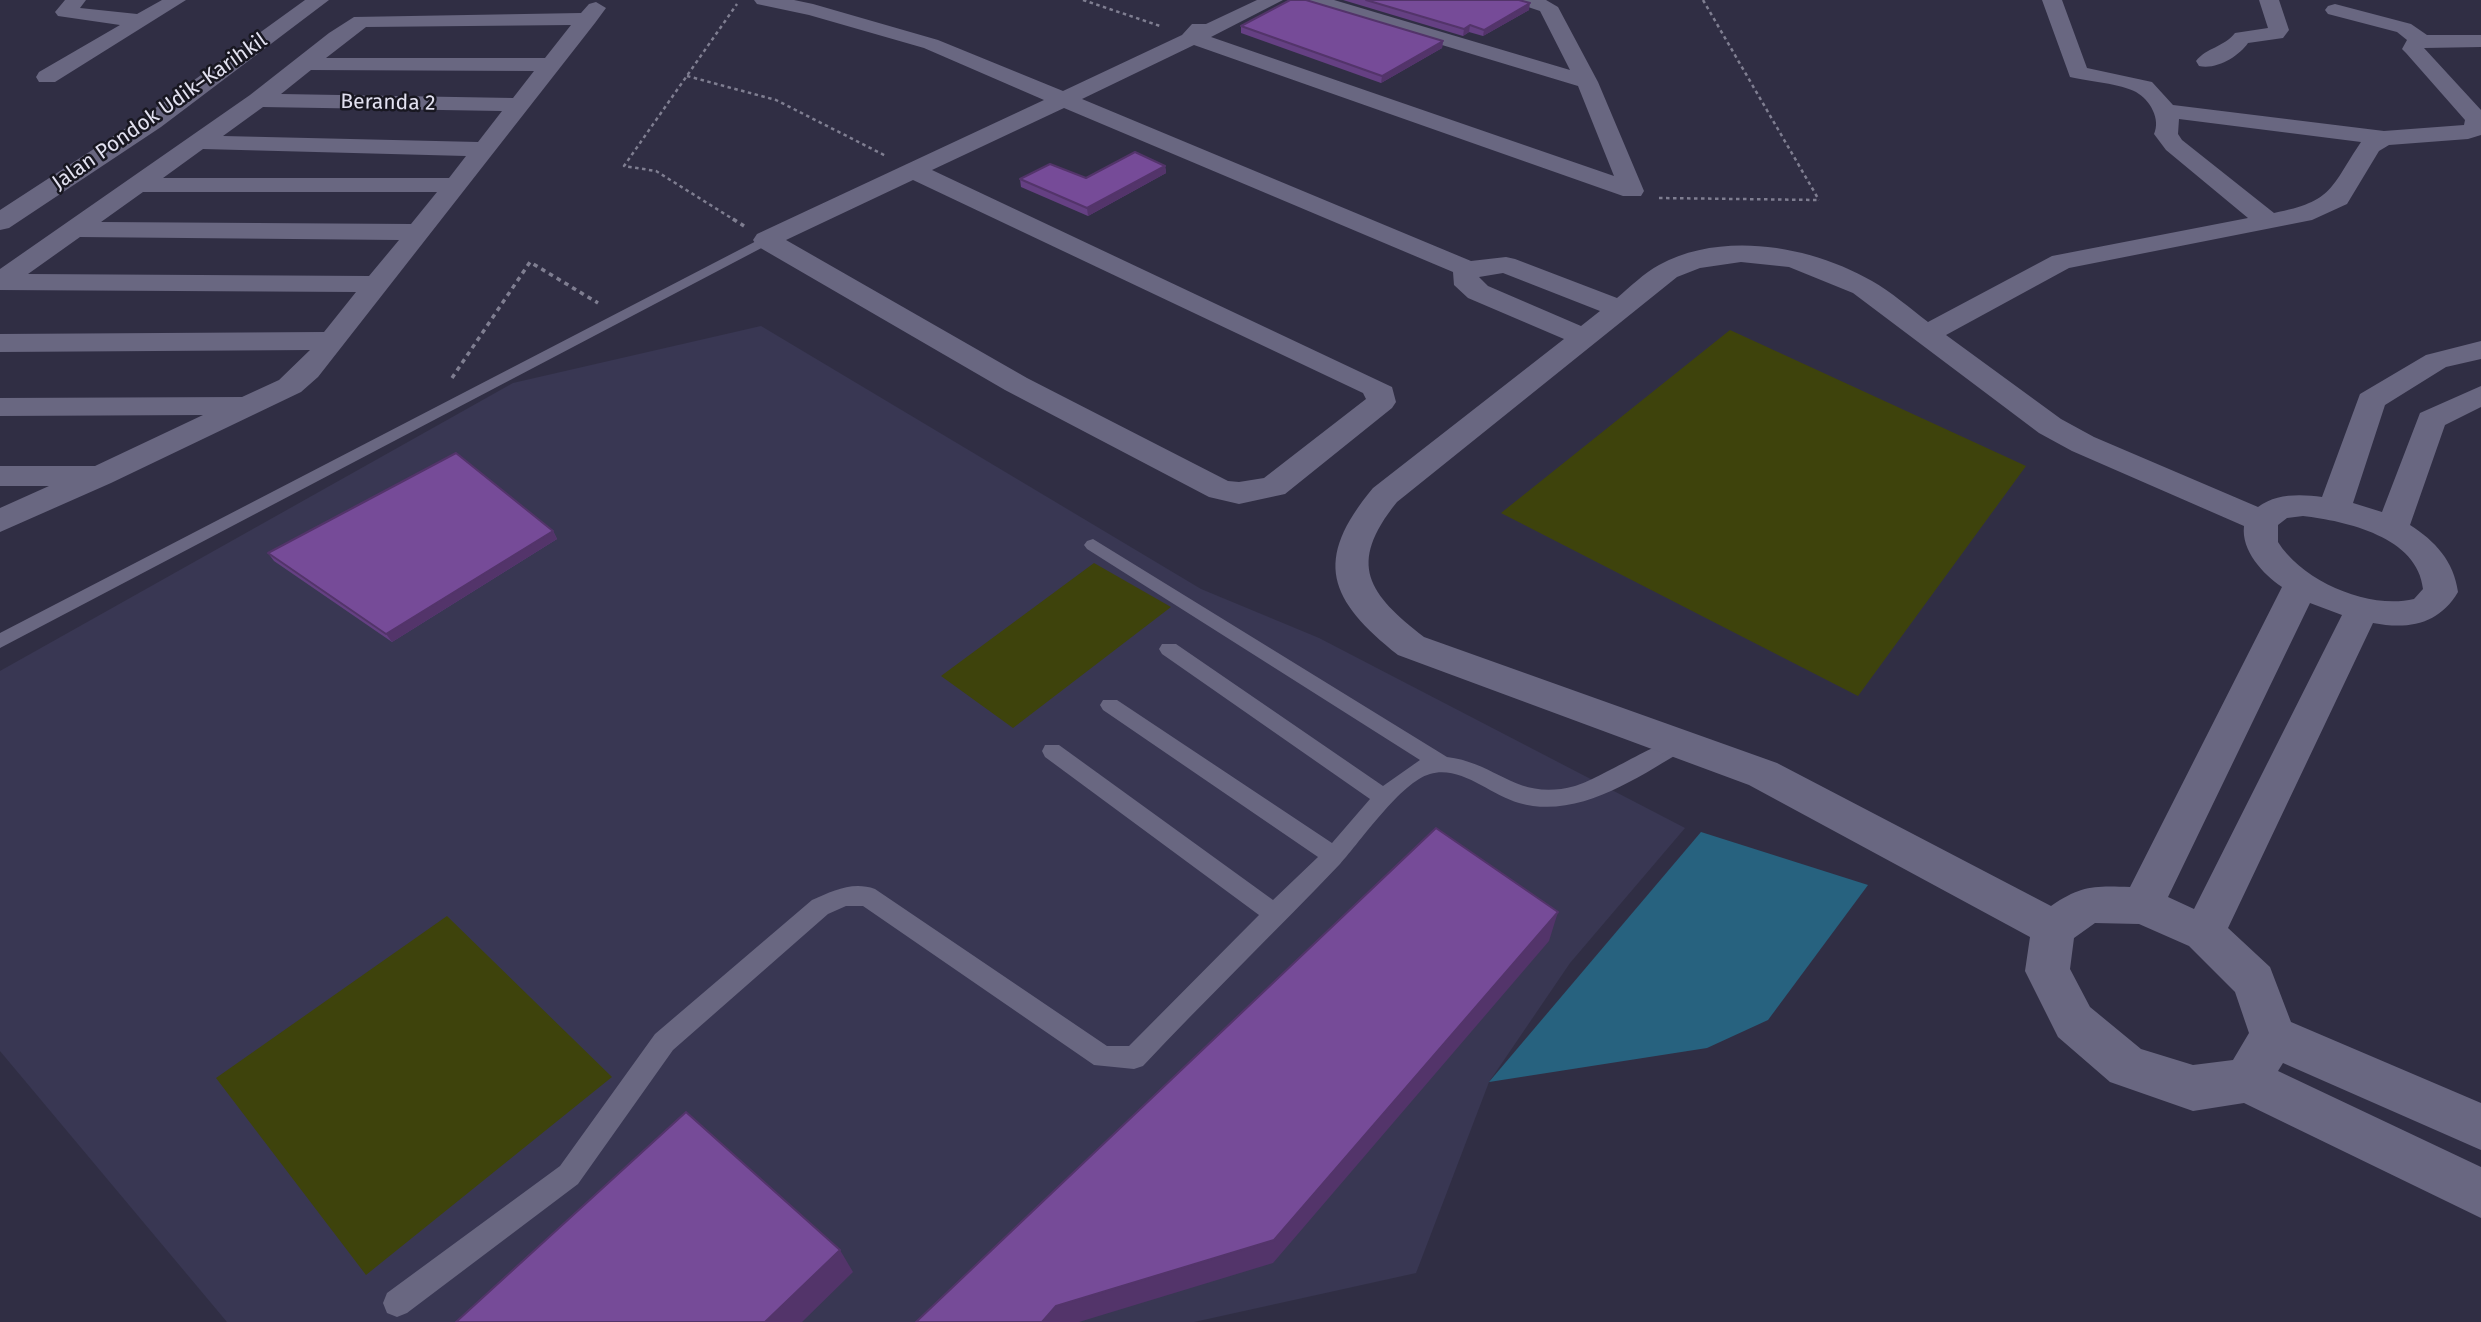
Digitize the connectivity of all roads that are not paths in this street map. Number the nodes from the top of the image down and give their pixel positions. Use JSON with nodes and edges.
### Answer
{"nodes":[{"id":1,"x":76,"y":0,"type":"edge"},
{"id":2,"x":176,"y":0,"type":"edge"},
{"id":3,"x":319,"y":0,"type":"edge"},
{"id":4,"x":567,"y":0,"type":"edge"},
{"id":5,"x":764,"y":0,"type":"edge"},
{"id":6,"x":1224,"y":0,"type":"edge"},
{"id":7,"x":1273,"y":0,"type":"edge"},
{"id":8,"x":1313,"y":0,"type":"edge"},
{"id":9,"x":1526,"y":0,"type":"edge"},
{"id":10,"x":2052,"y":0,"type":"edge"},
{"id":11,"x":2269,"y":0,"type":"edge"},
{"id":12,"x":599,"y":10,"type":"junction"},
{"id":13,"x":2335,"y":10,"type":"dead end"},
{"id":14,"x":141,"y":21,"type":"junction"},
{"id":15,"x":1191,"y":37,"type":"junction"},
{"id":16,"x":2422,"y":41,"type":"junction"},
{"id":17,"x":2481,"y":41,"type":"edge"},
{"id":18,"x":2207,"y":61,"type":"dead end"},
{"id":19,"x":306,"y":64,"type":"junction"},
{"id":20,"x":552,"y":65,"type":"junction"},
{"id":21,"x":47,"y":77,"type":"dead end"},
{"id":22,"x":1587,"y":82,"type":"junction"},
{"id":23,"x":1062,"y":99,"type":"junction"},
{"id":24,"x":258,"y":100,"type":"junction"},
{"id":25,"x":518,"y":105,"type":"junction"},
{"id":26,"x":2166,"y":111,"type":"junction"},
{"id":27,"x":2384,"y":138,"type":"junction"},
{"id":28,"x":197,"y":142,"type":"junction"},
{"id":29,"x":482,"y":149,"type":"junction"},
{"id":30,"x":915,"y":171,"type":"junction"},
{"id":31,"x":135,"y":185,"type":"junction"},
{"id":32,"x":454,"y":185,"type":"junction"},
{"id":33,"x":0,"y":222,"type":"edge"},
{"id":34,"x":2269,"y":222,"type":"junction"},
{"id":35,"x":71,"y":229,"type":"junction"},
{"id":36,"x":420,"y":232,"type":"junction"},
{"id":37,"x":766,"y":240,"type":"junction"},
{"id":38,"x":1468,"y":269,"type":"junction"},
{"id":39,"x":0,"y":281,"type":"edge"},
{"id":40,"x":378,"y":284,"type":"junction"},
{"id":41,"x":1620,"y":309,"type":"junction"},
{"id":42,"x":1927,"y":334,"type":"junction"},
{"id":43,"x":1584,"y":337,"type":"junction"},
{"id":44,"x":332,"y":341,"type":"junction"},
{"id":45,"x":0,"y":343,"type":"edge"},
{"id":46,"x":2481,"y":350,"type":"edge"},
{"id":47,"x":2481,"y":395,"type":"edge"},
{"id":48,"x":252,"y":406,"type":"junction"},
{"id":49,"x":0,"y":407,"type":"edge"},
{"id":50,"x":0,"y":476,"type":"edge"},
{"id":51,"x":100,"y":476,"type":"junction"},
{"id":52,"x":2335,"y":508,"type":"junction"},
{"id":53,"x":0,"y":521,"type":"edge"},
{"id":54,"x":2262,"y":521,"type":"junction"},
{"id":55,"x":2392,"y":529,"type":"junction"},
{"id":56,"x":1093,"y":545,"type":"dead end"},
{"id":57,"x":2301,"y":585,"type":"junction"},
{"id":58,"x":2362,"y":610,"type":"junction"},
{"id":59,"x":0,"y":641,"type":"edge"},
{"id":60,"x":1169,"y":649,"type":"dead end"},
{"id":61,"x":1110,"y":705,"type":"dead end"},
{"id":62,"x":1679,"y":743,"type":"junction"},
{"id":63,"x":1052,"y":751,"type":"dead end"},
{"id":64,"x":1442,"y":764,"type":"junction"},
{"id":65,"x":1384,"y":797,"type":"junction"},
{"id":66,"x":1333,"y":855,"type":"junction"},
{"id":67,"x":2142,"y":906,"type":"junction"},
{"id":68,"x":1272,"y":912,"type":"junction"},
{"id":69,"x":2053,"y":928,"type":"junction"},
{"id":70,"x":2204,"y":933,"type":"junction"},
{"id":71,"x":2273,"y":1036,"type":"junction"},
{"id":72,"x":2247,"y":1080,"type":"junction"},
{"id":73,"x":2481,"y":1126,"type":"edge"},
{"id":74,"x":2481,"y":1193,"type":"edge"},
{"id":75,"x":397,"y":1303,"type":"dead end"}],
"edges":[{"from":1,"to":14,"type":"street"},
{"from":2,"to":14,"type":"street"},
{"from":3,"to":33,"type":"street","name":"Jalan Pondok Udik–Karihkil"},
{"from":4,"to":12,"type":"street"},
{"from":5,"to":23,"type":"street"},
{"from":6,"to":15,"type":"street"},
{"from":7,"to":15,"type":"street"},
{"from":8,"to":22,"type":"street"},
{"from":9,"to":22,"type":"street"},
{"from":10,"to":26,"type":"street"},
{"from":11,"to":18,"type":"street"},
{"from":12,"to":19,"type":"street"},
{"from":12,"to":20,"type":"street"},
{"from":13,"to":16,"type":"street"},
{"from":14,"to":21,"type":"street"},
{"from":15,"to":22,"type":"street"},
{"from":15,"to":23,"type":"street"},
{"from":16,"to":17,"type":"street"},
{"from":16,"to":27,"type":"street"},
{"from":19,"to":20,"type":"street"},
{"from":19,"to":24,"type":"street"},
{"from":20,"to":25,"type":"street"},
{"from":23,"to":30,"type":"street"},
{"from":23,"to":38,"type":"street"},
{"from":24,"to":25,"type":"street","name":"Beranda 2"},
{"from":24,"to":28,"type":"street"},
{"from":25,"to":29,"type":"street"},
{"from":26,"to":27,"type":"street"},
{"from":26,"to":34,"type":"street"},
{"from":27,"to":34,"type":"street"},
{"from":28,"to":29,"type":"street"},
{"from":28,"to":31,"type":"street"},
{"from":29,"to":32,"type":"street"},
{"from":30,"to":37,"type":"street"},
{"from":30,"to":37,"type":"street"},
{"from":31,"to":32,"type":"street"},
{"from":31,"to":35,"type":"street"},
{"from":32,"to":36,"type":"street"},
{"from":34,"to":42,"type":"street"},
{"from":35,"to":36,"type":"street"},
{"from":35,"to":39,"type":"street"},
{"from":36,"to":40,"type":"street"},
{"from":37,"to":59,"type":"lane"},
{"from":38,"to":41,"type":"street"},
{"from":38,"to":43,"type":"street"},
{"from":39,"to":40,"type":"street"},
{"from":40,"to":44,"type":"street"},
{"from":41,"to":42,"type":"street"},
{"from":41,"to":43,"type":"street"},
{"from":42,"to":54,"type":"street"},
{"from":43,"to":62,"type":"street"},
{"from":44,"to":45,"type":"street"},
{"from":44,"to":48,"type":"street"},
{"from":46,"to":52,"type":"street"},
{"from":47,"to":55,"type":"street"},
{"from":48,"to":49,"type":"street"},
{"from":48,"to":51,"type":"street"},
{"from":50,"to":51,"type":"street"},
{"from":51,"to":53,"type":"street"},
{"from":52,"to":54,"type":"street"},
{"from":52,"to":55,"type":"street"},
{"from":54,"to":57,"type":"street"},
{"from":55,"to":58,"type":"street"},
{"from":56,"to":64,"type":"lane"},
{"from":57,"to":58,"type":"street"},
{"from":57,"to":67,"type":"street"},
{"from":58,"to":70,"type":"street"},
{"from":60,"to":65,"type":"lane"},
{"from":61,"to":66,"type":"lane"},
{"from":62,"to":64,"type":"lane"},
{"from":62,"to":69,"type":"street"},
{"from":63,"to":68,"type":"lane"},
{"from":64,"to":65,"type":"lane"},
{"from":65,"to":66,"type":"lane"},
{"from":66,"to":68,"type":"lane"},
{"from":67,"to":69,"type":"street"},
{"from":67,"to":70,"type":"street"},
{"from":68,"to":75,"type":"lane"},
{"from":69,"to":72,"type":"street"},
{"from":70,"to":71,"type":"street"},
{"from":71,"to":72,"type":"street"},
{"from":71,"to":73,"type":"street"},
{"from":72,"to":74,"type":"street"}]}
